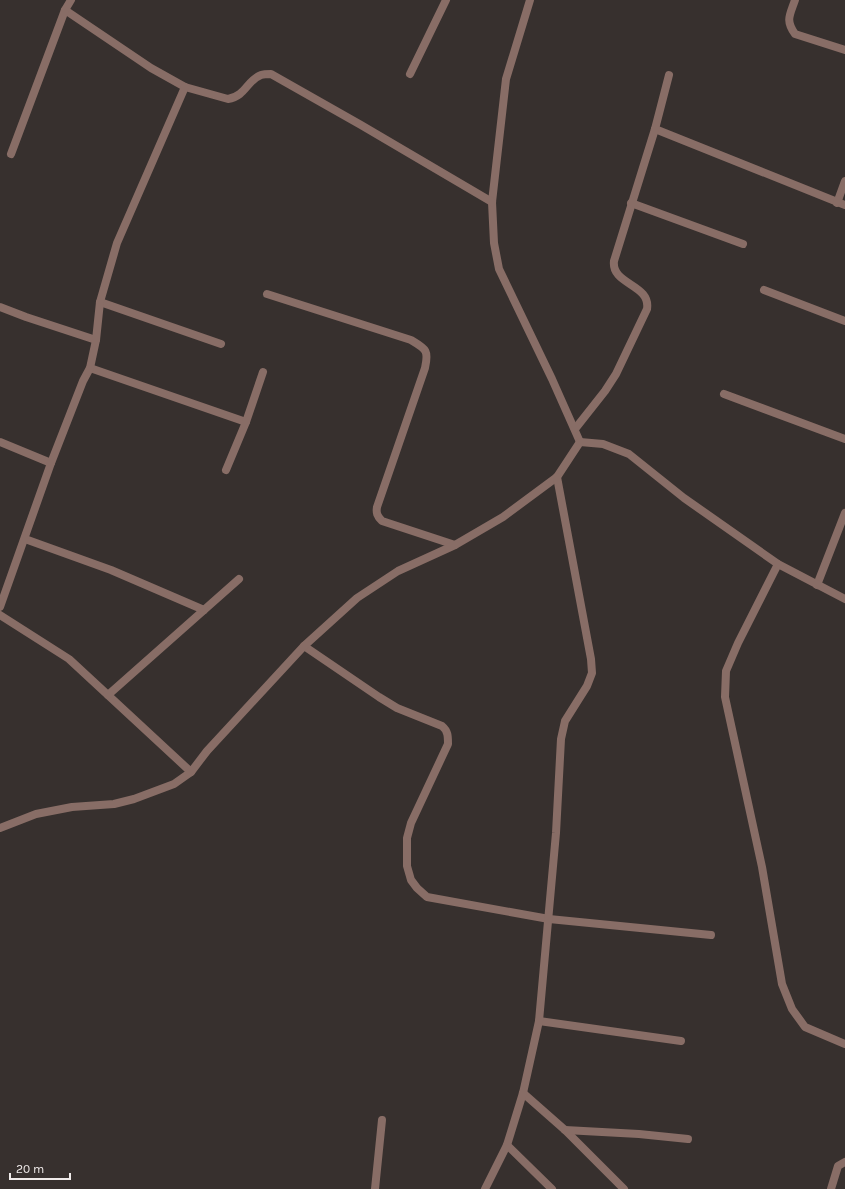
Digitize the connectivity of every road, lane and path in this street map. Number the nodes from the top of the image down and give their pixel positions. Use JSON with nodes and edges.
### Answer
{"nodes":[{"id":1,"x":71,"y":0,"type":"edge"},
{"id":2,"x":446,"y":0,"type":"edge"},
{"id":3,"x":530,"y":0,"type":"edge"},
{"id":4,"x":795,"y":0,"type":"edge"},
{"id":5,"x":65,"y":10,"type":"junction"},
{"id":6,"x":845,"y":50,"type":"edge"},
{"id":7,"x":410,"y":74,"type":"dead end"},
{"id":8,"x":669,"y":75,"type":"dead end"},
{"id":9,"x":185,"y":87,"type":"junction"},
{"id":10,"x":655,"y":128,"type":"junction"},
{"id":11,"x":11,"y":154,"type":"dead end"},
{"id":12,"x":845,"y":181,"type":"edge"},
{"id":13,"x":492,"y":202,"type":"junction"},
{"id":14,"x":632,"y":203,"type":"junction"},
{"id":15,"x":841,"y":204,"type":"edge"},
{"id":16,"x":743,"y":244,"type":"dead end"},
{"id":17,"x":764,"y":290,"type":"dead end"},
{"id":18,"x":267,"y":294,"type":"dead end"},
{"id":19,"x":100,"y":302,"type":"junction"},
{"id":20,"x":0,"y":307,"type":"edge"},
{"id":21,"x":845,"y":320,"type":"edge"},
{"id":22,"x":96,"y":340,"type":"junction"},
{"id":23,"x":221,"y":344,"type":"dead end"},
{"id":24,"x":90,"y":368,"type":"junction"},
{"id":25,"x":262,"y":372,"type":"dead end"},
{"id":26,"x":724,"y":394,"type":"dead end"},
{"id":27,"x":246,"y":422,"type":"junction"},
{"id":28,"x":575,"y":430,"type":"junction"},
{"id":29,"x":845,"y":439,"type":"edge"},
{"id":30,"x":0,"y":442,"type":"edge"},
{"id":31,"x":580,"y":442,"type":"junction"},
{"id":32,"x":51,"y":463,"type":"junction"},
{"id":33,"x":226,"y":470,"type":"dead end"},
{"id":34,"x":556,"y":477,"type":"junction"},
{"id":35,"x":845,"y":513,"type":"edge"},
{"id":36,"x":25,"y":539,"type":"junction"},
{"id":37,"x":455,"y":545,"type":"junction"},
{"id":38,"x":778,"y":564,"type":"junction"},
{"id":39,"x":238,"y":579,"type":"dead end"},
{"id":40,"x":817,"y":585,"type":"junction"},
{"id":41,"x":845,"y":599,"type":"edge"},
{"id":42,"x":0,"y":607,"type":"edge"},
{"id":43,"x":204,"y":610,"type":"junction"},
{"id":44,"x":0,"y":615,"type":"edge"},
{"id":45,"x":304,"y":646,"type":"junction"},
{"id":46,"x":108,"y":695,"type":"junction"},
{"id":47,"x":191,"y":772,"type":"junction"},
{"id":48,"x":0,"y":828,"type":"edge"},
{"id":49,"x":549,"y":919,"type":"junction"},
{"id":50,"x":711,"y":936,"type":"dead end"},
{"id":51,"x":539,"y":1021,"type":"junction"},
{"id":52,"x":681,"y":1041,"type":"dead end"},
{"id":53,"x":845,"y":1044,"type":"edge"},
{"id":54,"x":523,"y":1094,"type":"junction"},
{"id":55,"x":382,"y":1120,"type":"dead end"},
{"id":56,"x":565,"y":1130,"type":"junction"},
{"id":57,"x":688,"y":1139,"type":"dead end"},
{"id":58,"x":507,"y":1145,"type":"junction"},
{"id":59,"x":845,"y":1162,"type":"edge"},
{"id":60,"x":375,"y":1189,"type":"edge"},
{"id":61,"x":485,"y":1189,"type":"edge"},
{"id":62,"x":552,"y":1189,"type":"edge"},
{"id":63,"x":624,"y":1189,"type":"edge"},
{"id":64,"x":831,"y":1189,"type":"edge"}],
"edges":[{"from":1,"to":5,"type":"street"},
{"from":2,"to":7,"type":"street"},
{"from":3,"to":13,"type":"street"},
{"from":4,"to":6,"type":"street"},
{"from":5,"to":9,"type":"street"},
{"from":5,"to":11,"type":"street"},
{"from":8,"to":10,"type":"street"},
{"from":9,"to":13,"type":"street"},
{"from":9,"to":19,"type":"street"},
{"from":10,"to":14,"type":"street"},
{"from":10,"to":15,"type":"street"},
{"from":12,"to":15,"type":"street"},
{"from":13,"to":28,"type":"street"},
{"from":14,"to":16,"type":"street"},
{"from":14,"to":28,"type":"street"},
{"from":17,"to":21,"type":"street"},
{"from":18,"to":37,"type":"street"},
{"from":19,"to":22,"type":"street"},
{"from":19,"to":23,"type":"street"},
{"from":20,"to":22,"type":"street"},
{"from":22,"to":24,"type":"street"},
{"from":24,"to":27,"type":"street"},
{"from":24,"to":32,"type":"street"},
{"from":25,"to":27,"type":"street"},
{"from":26,"to":29,"type":"street"},
{"from":27,"to":33,"type":"street"},
{"from":28,"to":31,"type":"street"},
{"from":30,"to":32,"type":"street"},
{"from":31,"to":34,"type":"street"},
{"from":31,"to":38,"type":"street"},
{"from":32,"to":36,"type":"street"},
{"from":34,"to":37,"type":"street"},
{"from":34,"to":49,"type":"street"},
{"from":35,"to":40,"type":"street"},
{"from":36,"to":42,"type":"street"},
{"from":36,"to":43,"type":"street"},
{"from":37,"to":45,"type":"street"},
{"from":38,"to":40,"type":"street"},
{"from":38,"to":53,"type":"street"},
{"from":39,"to":43,"type":"street"},
{"from":40,"to":41,"type":"street"},
{"from":43,"to":46,"type":"street"},
{"from":44,"to":46,"type":"street"},
{"from":45,"to":47,"type":"street"},
{"from":45,"to":49,"type":"street"},
{"from":46,"to":47,"type":"street"},
{"from":47,"to":48,"type":"street"},
{"from":49,"to":50,"type":"street"},
{"from":49,"to":51,"type":"street"},
{"from":51,"to":52,"type":"street"},
{"from":51,"to":54,"type":"street"},
{"from":54,"to":56,"type":"street"},
{"from":54,"to":58,"type":"street"},
{"from":55,"to":60,"type":"street"},
{"from":56,"to":57,"type":"street"},
{"from":56,"to":63,"type":"street"},
{"from":58,"to":61,"type":"street"},
{"from":58,"to":62,"type":"street"},
{"from":59,"to":64,"type":"street"}]}
